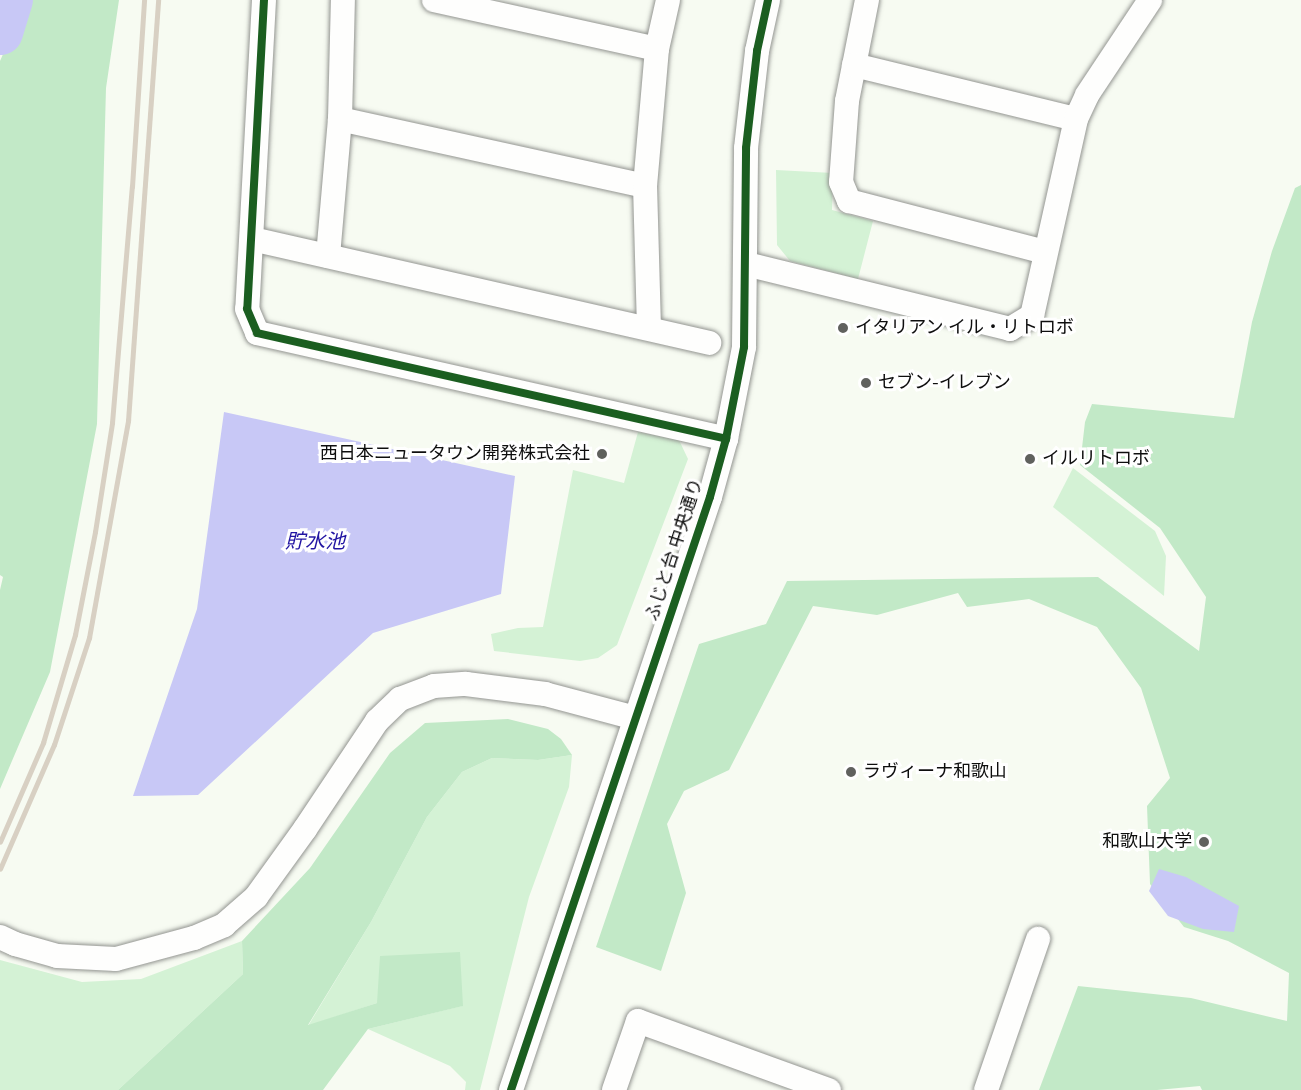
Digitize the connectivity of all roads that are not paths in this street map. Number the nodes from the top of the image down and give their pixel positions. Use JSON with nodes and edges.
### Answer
{"nodes":[{"id":1,"x":264,"y":0,"type":"edge"},
{"id":2,"x":343,"y":0,"type":"edge"},
{"id":3,"x":434,"y":0,"type":"edge"},
{"id":4,"x":668,"y":0,"type":"edge"},
{"id":5,"x":768,"y":0,"type":"edge"},
{"id":6,"x":867,"y":0,"type":"edge"},
{"id":7,"x":1150,"y":0,"type":"edge"},
{"id":8,"x":657,"y":49,"type":"junction"},
{"id":9,"x":854,"y":65,"type":"junction"},
{"id":10,"x":340,"y":119,"type":"junction"},
{"id":11,"x":1076,"y":119,"type":"junction"},
{"id":12,"x":645,"y":186,"type":"junction"},
{"id":13,"x":252,"y":239,"type":"junction"},
{"id":14,"x":1045,"y":252,"type":"junction"},
{"id":15,"x":328,"y":256,"type":"junction"},
{"id":16,"x":746,"y":264,"type":"junction"},
{"id":17,"x":649,"y":328,"type":"junction"},
{"id":18,"x":709,"y":343,"type":"dead end"},
{"id":19,"x":726,"y":439,"type":"junction"},
{"id":20,"x":635,"y":718,"type":"junction"},
{"id":21,"x":0,"y":937,"type":"edge"},
{"id":22,"x":1038,"y":939,"type":"dead end"},
{"id":23,"x":511,"y":1090,"type":"edge"},
{"id":24,"x":614,"y":1090,"type":"edge"},
{"id":25,"x":829,"y":1090,"type":"edge"},
{"id":26,"x":986,"y":1090,"type":"edge"}],
"edges":[{"from":1,"to":13,"type":"street"},
{"from":2,"to":10,"type":"street"},
{"from":3,"to":8,"type":"street"},
{"from":4,"to":8,"type":"street"},
{"from":5,"to":16,"type":"street","name":"ふじと台 中央通り"},
{"from":6,"to":9,"type":"street"},
{"from":7,"to":11,"type":"street"},
{"from":8,"to":12,"type":"street"},
{"from":9,"to":11,"type":"street"},
{"from":9,"to":14,"type":"street"},
{"from":10,"to":12,"type":"street"},
{"from":10,"to":15,"type":"street"},
{"from":11,"to":14,"type":"street"},
{"from":12,"to":17,"type":"street"},
{"from":13,"to":15,"type":"street"},
{"from":13,"to":19,"type":"street"},
{"from":14,"to":16,"type":"street"},
{"from":15,"to":17,"type":"street"},
{"from":16,"to":19,"type":"street","name":"ふじと台 中央通り"},
{"from":17,"to":18,"type":"street"},
{"from":19,"to":20,"type":"street","name":"ふじと台 中央通り"},
{"from":20,"to":21,"type":"street"},
{"from":20,"to":23,"type":"street","name":"ふじと台 中央通り"},
{"from":22,"to":26,"type":"street"},
{"from":24,"to":25,"type":"street"}]}
